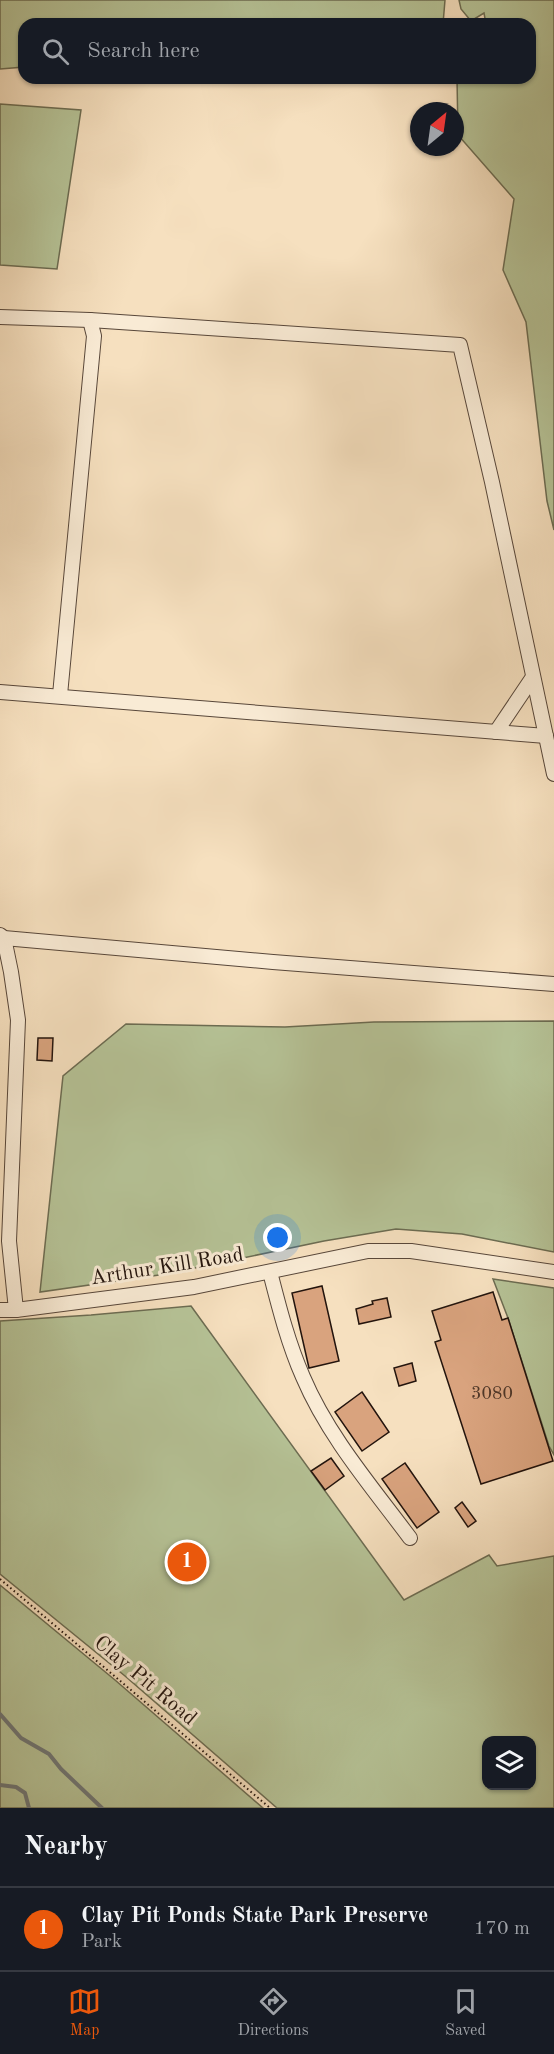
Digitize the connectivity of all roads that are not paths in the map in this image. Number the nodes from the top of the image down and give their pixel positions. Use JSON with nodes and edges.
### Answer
{"nodes":[{"id":1,"x":0,"y":317,"type":"edge"},
{"id":2,"x":90,"y":320,"type":"junction"},
{"id":3,"x":533,"y":677,"type":"junction"},
{"id":4,"x":0,"y":692,"type":"edge"},
{"id":5,"x":60,"y":695,"type":"junction"},
{"id":6,"x":496,"y":732,"type":"junction"},
{"id":7,"x":546,"y":736,"type":"junction"},
{"id":8,"x":554,"y":774,"type":"edge"},
{"id":9,"x":2,"y":937,"type":"edge"},
{"id":10,"x":554,"y":984,"type":"edge"},
{"id":11,"x":270,"y":1272,"type":"junction"},
{"id":12,"x":554,"y":1272,"type":"edge"},
{"id":13,"x":0,"y":1310,"type":"edge"},
{"id":14,"x":16,"y":1310,"type":"junction"},
{"id":15,"x":410,"y":1538,"type":"dead end"}],
"edges":[{"from":1,"to":2,"type":"street"},
{"from":2,"to":3,"type":"street"},
{"from":2,"to":5,"type":"street"},
{"from":3,"to":6,"type":"street"},
{"from":3,"to":7,"type":"street"},
{"from":4,"to":5,"type":"street"},
{"from":5,"to":6,"type":"street"},
{"from":6,"to":7,"type":"street"},
{"from":7,"to":8,"type":"street"},
{"from":9,"to":10,"type":"street"},
{"from":9,"to":14,"type":"street"},
{"from":11,"to":12,"type":"street","name":"Arthur Kill Road"},
{"from":11,"to":14,"type":"street","name":"Arthur Kill Road"},
{"from":11,"to":15,"type":"street"},
{"from":13,"to":14,"type":"street","name":"Arthur Kill Road"}]}
